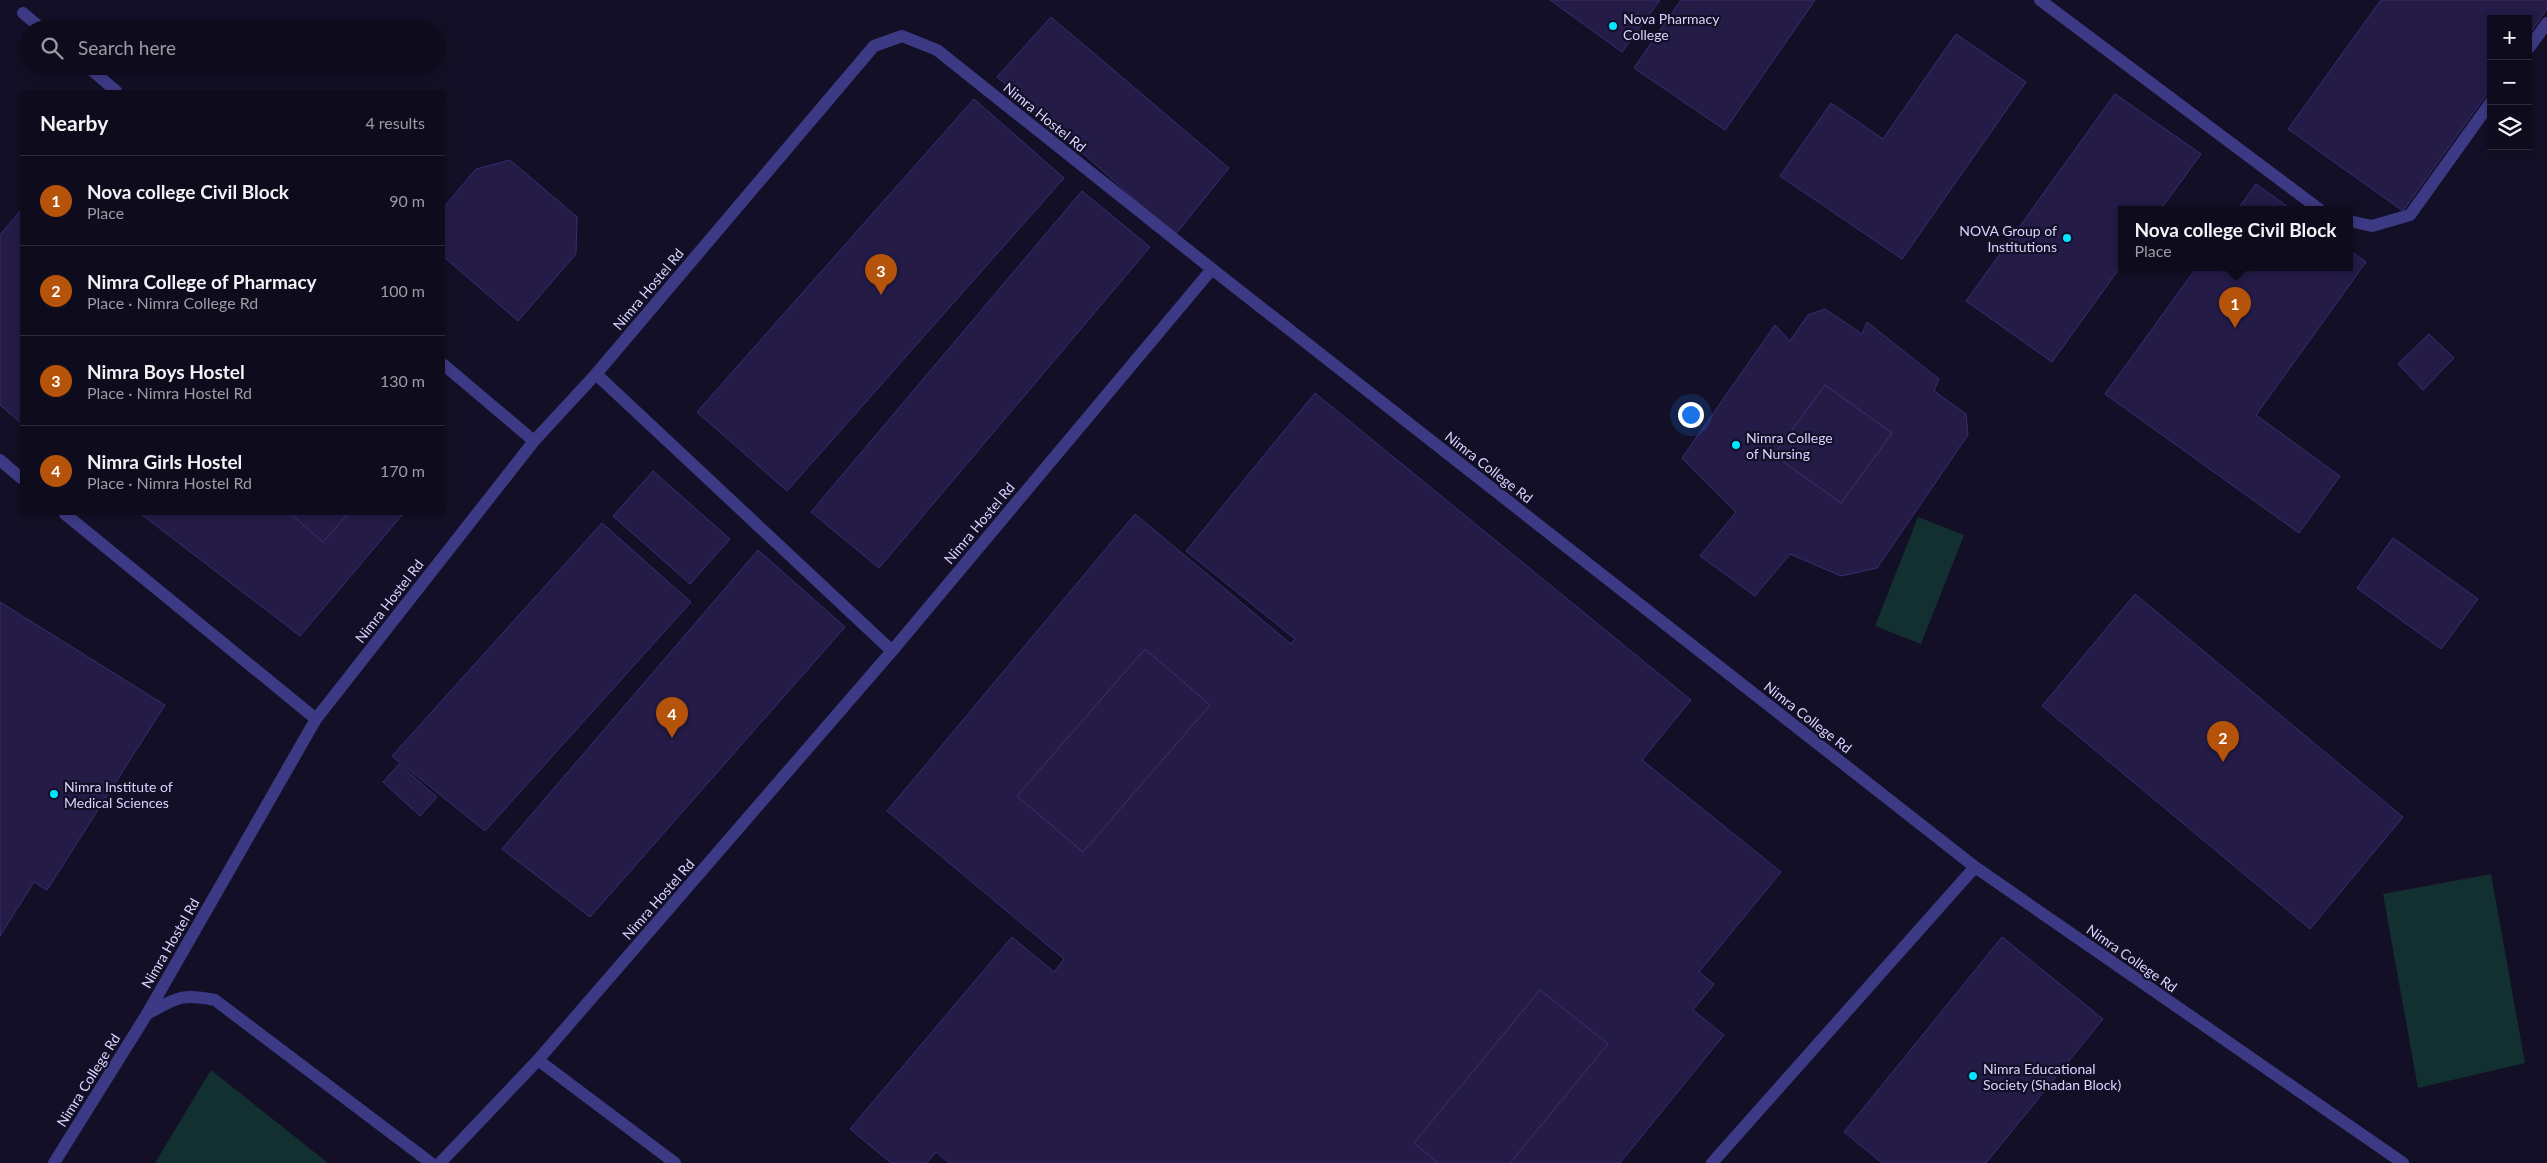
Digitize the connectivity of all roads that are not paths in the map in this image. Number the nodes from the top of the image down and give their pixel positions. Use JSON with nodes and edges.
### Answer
{"nodes":[{"id":1,"x":2040,"y":0,"type":"edge"},
{"id":2,"x":22,"y":12,"type":"dead end"},
{"id":3,"x":31,"y":20,"type":"edge"},
{"id":4,"x":2547,"y":23,"type":"edge"},
{"id":5,"x":2532,"y":44,"type":"edge"},
{"id":6,"x":97,"y":75,"type":"edge"},
{"id":7,"x":115,"y":90,"type":"edge"},
{"id":8,"x":2489,"y":105,"type":"edge"},
{"id":9,"x":2315,"y":206,"type":"edge"},
{"id":10,"x":2353,"y":222,"type":"edge"},
{"id":11,"x":1212,"y":269,"type":"junction"},
{"id":12,"x":445,"y":366,"type":"edge"},
{"id":13,"x":596,"y":374,"type":"junction"},
{"id":14,"x":534,"y":441,"type":"junction"},
{"id":15,"x":0,"y":460,"type":"edge"},
{"id":16,"x":20,"y":477,"type":"edge"},
{"id":17,"x":66,"y":515,"type":"edge"},
{"id":18,"x":892,"y":651,"type":"junction"},
{"id":19,"x":316,"y":719,"type":"junction"},
{"id":20,"x":1975,"y":867,"type":"junction"},
{"id":21,"x":147,"y":1014,"type":"junction"},
{"id":22,"x":538,"y":1060,"type":"junction"},
{"id":23,"x":54,"y":1163,"type":"edge"},
{"id":24,"x":431,"y":1163,"type":"edge"},
{"id":25,"x":440,"y":1163,"type":"edge"},
{"id":26,"x":675,"y":1163,"type":"edge"},
{"id":27,"x":1712,"y":1163,"type":"edge"},
{"id":28,"x":2403,"y":1163,"type":"edge"}],
"edges":[{"from":1,"to":9,"type":"street"},
{"from":2,"to":3,"type":"street"},
{"from":4,"to":5,"type":"street"},
{"from":6,"to":7,"type":"street"},
{"from":8,"to":10,"type":"street"},
{"from":11,"to":13,"type":"street","name":"Nimra Hostel Rd"},
{"from":11,"to":18,"type":"street","name":"Nimra Hostel Rd"},
{"from":11,"to":20,"type":"street","name":"Nimra College Rd"},
{"from":12,"to":14,"type":"street"},
{"from":13,"to":14,"type":"street","name":"Nimra Hostel Rd"},
{"from":13,"to":18,"type":"street"},
{"from":14,"to":19,"type":"street","name":"Nimra Hostel Rd"},
{"from":15,"to":16,"type":"street"},
{"from":17,"to":19,"type":"street"},
{"from":18,"to":22,"type":"street","name":"Nimra Hostel Rd"},
{"from":19,"to":21,"type":"street","name":"Nimra Hostel Rd"},
{"from":20,"to":27,"type":"street"},
{"from":20,"to":28,"type":"street","name":"Nimra College Rd"},
{"from":21,"to":23,"type":"street","name":"Nimra College Rd"},
{"from":21,"to":24,"type":"street"},
{"from":22,"to":25,"type":"street","name":"Nimra Hostel Rd"},
{"from":22,"to":26,"type":"street"}]}
